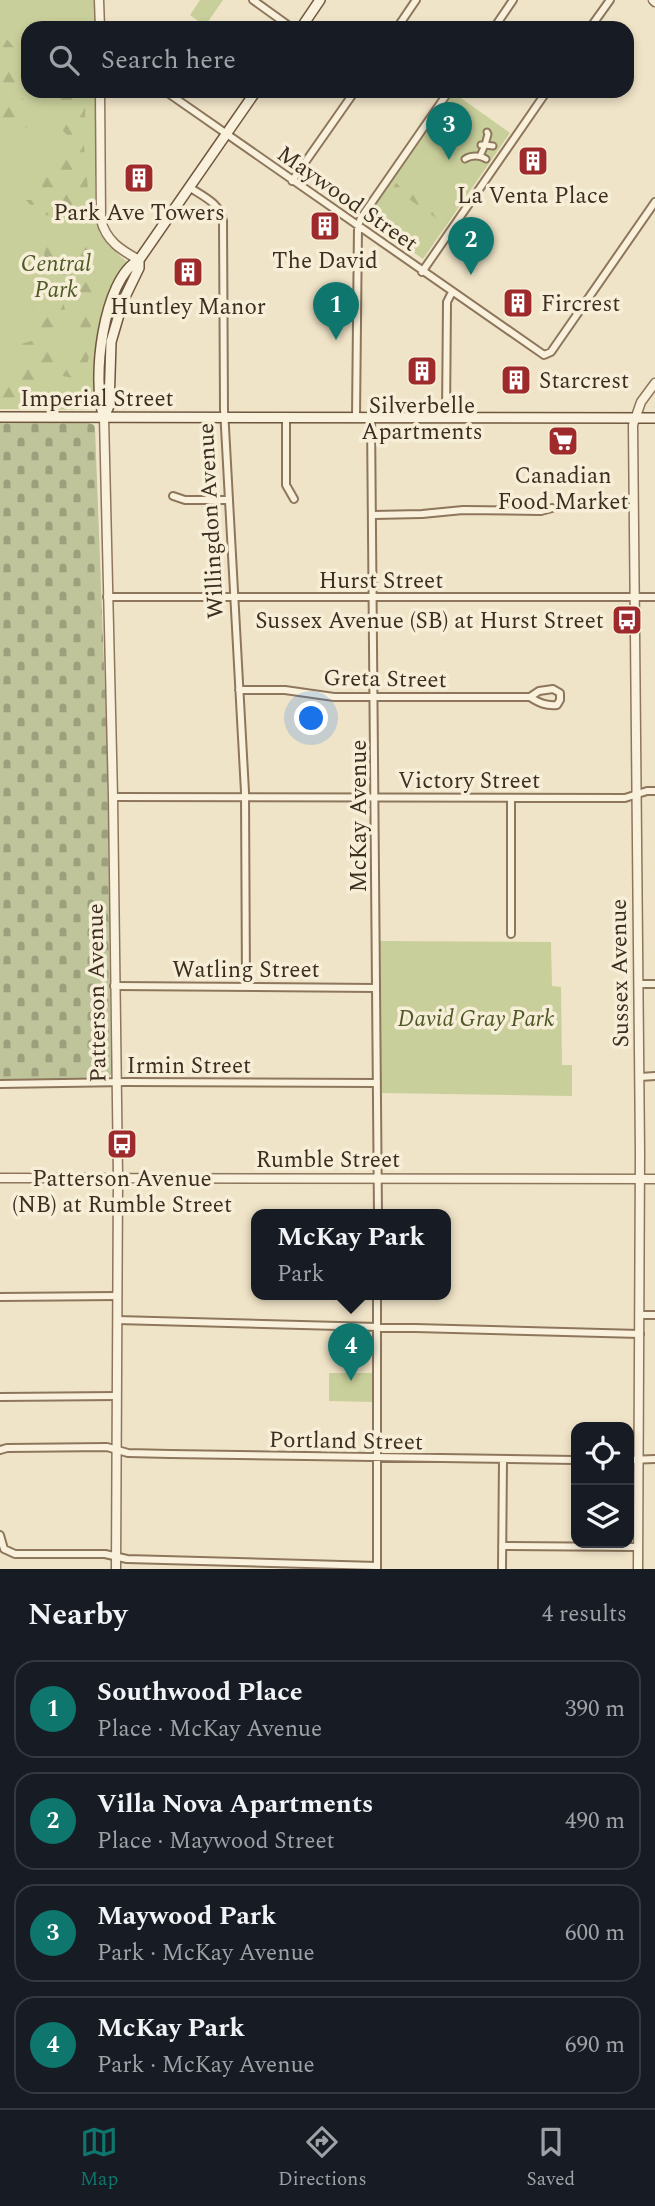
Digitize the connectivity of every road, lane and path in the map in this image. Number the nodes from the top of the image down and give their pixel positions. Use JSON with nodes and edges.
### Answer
{"nodes":[{"id":1,"x":100,"y":0,"type":"edge"},
{"id":2,"x":253,"y":0,"type":"edge"},
{"id":3,"x":320,"y":0,"type":"edge"},
{"id":4,"x":416,"y":0,"type":"edge"},
{"id":5,"x":513,"y":0,"type":"edge"},
{"id":6,"x":610,"y":0,"type":"edge"},
{"id":7,"x":100,"y":21,"type":"edge"},
{"id":8,"x":282,"y":21,"type":"edge"},
{"id":9,"x":305,"y":21,"type":"edge"},
{"id":10,"x":402,"y":21,"type":"edge"},
{"id":11,"x":499,"y":21,"type":"edge"},
{"id":12,"x":595,"y":21,"type":"edge"},
{"id":13,"x":100,"y":98,"type":"edge"},
{"id":14,"x":175,"y":98,"type":"edge"},
{"id":15,"x":251,"y":98,"type":"edge"},
{"id":16,"x":350,"y":98,"type":"edge"},
{"id":17,"x":444,"y":98,"type":"edge"},
{"id":18,"x":542,"y":98,"type":"edge"},
{"id":19,"x":227,"y":134,"type":"junction"},
{"id":20,"x":489,"y":134,"type":"dead end"},
{"id":21,"x":483,"y":145,"type":"junction"},
{"id":22,"x":493,"y":146,"type":"dead end"},
{"id":23,"x":474,"y":156,"type":"dead end"},
{"id":24,"x":292,"y":181,"type":"junction"},
{"id":25,"x":189,"y":187,"type":"junction"},
{"id":26,"x":655,"y":202,"type":"edge"},
{"id":27,"x":358,"y":226,"type":"junction"},
{"id":28,"x":139,"y":260,"type":"junction"},
{"id":29,"x":422,"y":272,"type":"junction"},
{"id":30,"x":452,"y":292,"type":"junction"},
{"id":31,"x":655,"y":383,"type":"edge"},
{"id":32,"x":0,"y":417,"type":"edge"},
{"id":33,"x":104,"y":417,"type":"junction"},
{"id":34,"x":224,"y":417,"type":"junction"},
{"id":35,"x":286,"y":417,"type":"junction"},
{"id":36,"x":446,"y":417,"type":"junction"},
{"id":37,"x":356,"y":418,"type":"junction"},
{"id":38,"x":371,"y":418,"type":"junction"},
{"id":39,"x":635,"y":418,"type":"junction"},
{"id":40,"x":655,"y":418,"type":"edge"},
{"id":41,"x":173,"y":496,"type":"dead end"},
{"id":42,"x":294,"y":499,"type":"dead end"},
{"id":43,"x":228,"y":500,"type":"junction"},
{"id":44,"x":551,"y":508,"type":"dead end"},
{"id":45,"x":373,"y":514,"type":"junction"},
{"id":46,"x":107,"y":597,"type":"junction"},
{"id":47,"x":234,"y":597,"type":"junction"},
{"id":48,"x":373,"y":597,"type":"junction"},
{"id":49,"x":655,"y":597,"type":"edge"},
{"id":50,"x":634,"y":598,"type":"junction"},
{"id":51,"x":239,"y":690,"type":"junction"},
{"id":52,"x":374,"y":697,"type":"junction"},
{"id":53,"x":530,"y":697,"type":"dead end"},
{"id":54,"x":655,"y":791,"type":"edge"},
{"id":55,"x":637,"y":794,"type":"junction"},
{"id":56,"x":113,"y":797,"type":"junction"},
{"id":57,"x":245,"y":798,"type":"junction"},
{"id":58,"x":375,"y":798,"type":"junction"},
{"id":59,"x":511,"y":798,"type":"junction"},
{"id":60,"x":511,"y":934,"type":"dead end"},
{"id":61,"x":638,"y":984,"type":"junction"},
{"id":62,"x":655,"y":984,"type":"edge"},
{"id":63,"x":114,"y":986,"type":"junction"},
{"id":64,"x":246,"y":987,"type":"junction"},
{"id":65,"x":376,"y":988,"type":"junction"},
{"id":66,"x":655,"y":1076,"type":"edge"},
{"id":67,"x":639,"y":1077,"type":"junction"},
{"id":68,"x":115,"y":1083,"type":"junction"},
{"id":69,"x":377,"y":1083,"type":"junction"},
{"id":70,"x":0,"y":1084,"type":"edge"},
{"id":71,"x":0,"y":1178,"type":"edge"},
{"id":72,"x":118,"y":1178,"type":"junction"},
{"id":73,"x":378,"y":1179,"type":"junction"},
{"id":74,"x":640,"y":1179,"type":"junction"},
{"id":75,"x":655,"y":1179,"type":"edge"},
{"id":76,"x":378,"y":1209,"type":"edge"},
{"id":77,"x":117,"y":1296,"type":"junction"},
{"id":78,"x":0,"y":1297,"type":"edge"},
{"id":79,"x":377,"y":1300,"type":"edge"},
{"id":80,"x":639,"y":1315,"type":"junction"},
{"id":81,"x":655,"y":1315,"type":"edge"},
{"id":82,"x":117,"y":1320,"type":"junction"},
{"id":83,"x":377,"y":1328,"type":"junction"},
{"id":84,"x":639,"y":1334,"type":"junction"},
{"id":85,"x":117,"y":1396,"type":"junction"},
{"id":86,"x":0,"y":1397,"type":"edge"},
{"id":87,"x":0,"y":1450,"type":"edge"},
{"id":88,"x":117,"y":1450,"type":"junction"},
{"id":89,"x":377,"y":1458,"type":"junction"},
{"id":90,"x":655,"y":1459,"type":"edge"},
{"id":91,"x":503,"y":1460,"type":"junction"},
{"id":92,"x":571,"y":1460,"type":"edge"},
{"id":93,"x":634,"y":1460,"type":"edge"},
{"id":94,"x":0,"y":1535,"type":"edge"},
{"id":95,"x":502,"y":1546,"type":"junction"},
{"id":96,"x":638,"y":1547,"type":"junction"},
{"id":97,"x":116,"y":1557,"type":"junction"},
{"id":98,"x":377,"y":1568,"type":"edge"},
{"id":99,"x":116,"y":1569,"type":"edge"},
{"id":100,"x":502,"y":1569,"type":"edge"},
{"id":101,"x":638,"y":1569,"type":"edge"}],
"edges":[{"from":1,"to":7,"type":"street"},
{"from":2,"to":8,"type":"street"},
{"from":3,"to":9,"type":"main road"},
{"from":4,"to":10,"type":"street"},
{"from":5,"to":11,"type":"street"},
{"from":6,"to":12,"type":"street"},
{"from":13,"to":28,"type":"street"},
{"from":14,"to":19,"type":"street","name":"Maywood Street"},
{"from":15,"to":19,"type":"main road"},
{"from":16,"to":24,"type":"street"},
{"from":17,"to":27,"type":"street"},
{"from":18,"to":29,"type":"street"},
{"from":19,"to":24,"type":"street","name":"Maywood Street"},
{"from":19,"to":25,"type":"main road"},
{"from":20,"to":21,"type":"street"},
{"from":21,"to":22,"type":"street"},
{"from":21,"to":23,"type":"street"},
{"from":24,"to":27,"type":"street","name":"Maywood Street"},
{"from":25,"to":28,"type":"main road"},
{"from":25,"to":34,"type":"street","name":"Willingdon Avenue"},
{"from":26,"to":30,"type":"street","name":"Maywood Street"},
{"from":27,"to":29,"type":"street","name":"Maywood Street"},
{"from":27,"to":37,"type":"street"},
{"from":28,"to":33,"type":"main road"},
{"from":29,"to":30,"type":"street","name":"Maywood Street"},
{"from":30,"to":36,"type":"street"},
{"from":31,"to":39,"type":"street","name":"Sussex Avenue"},
{"from":32,"to":33,"type":"main road","name":"Imperial Street"},
{"from":33,"to":34,"type":"main road","name":"Imperial Street"},
{"from":33,"to":46,"type":"street","name":"Patterson Avenue"},
{"from":34,"to":35,"type":"main road","name":"Imperial Street"},
{"from":34,"to":43,"type":"street","name":"Willingdon Avenue"},
{"from":35,"to":37,"type":"main road","name":"Imperial Street"},
{"from":35,"to":42,"type":"street"},
{"from":36,"to":38,"type":"main road","name":"Imperial Street"},
{"from":36,"to":39,"type":"main road","name":"Imperial Street"},
{"from":37,"to":38,"type":"main road","name":"Imperial Street"},
{"from":38,"to":45,"type":"street","name":"McKay Avenue"},
{"from":39,"to":40,"type":"main road","name":"Imperial Street"},
{"from":39,"to":50,"type":"street","name":"Sussex Avenue"},
{"from":41,"to":43,"type":"street"},
{"from":43,"to":47,"type":"street","name":"Willingdon Avenue"},
{"from":44,"to":45,"type":"street"},
{"from":45,"to":48,"type":"street","name":"McKay Avenue"},
{"from":46,"to":47,"type":"street","name":"Hurst Street"},
{"from":46,"to":56,"type":"street","name":"Patterson Avenue"},
{"from":47,"to":48,"type":"street","name":"Hurst Street"},
{"from":47,"to":51,"type":"street","name":"Willingdon Avenue"},
{"from":48,"to":50,"type":"street","name":"Hurst Street"},
{"from":48,"to":52,"type":"street","name":"McKay Avenue"},
{"from":49,"to":50,"type":"street","name":"Hurst Street"},
{"from":50,"to":55,"type":"street","name":"Sussex Avenue"},
{"from":51,"to":52,"type":"street","name":"Greta Street"},
{"from":51,"to":57,"type":"street","name":"Willingdon Avenue"},
{"from":52,"to":53,"type":"street","name":"Greta Street"},
{"from":52,"to":58,"type":"street","name":"McKay Avenue"},
{"from":54,"to":55,"type":"street","name":"Victory Street"},
{"from":55,"to":59,"type":"street","name":"Victory Street"},
{"from":55,"to":61,"type":"street","name":"Sussex Avenue"},
{"from":56,"to":57,"type":"street","name":"Victory Street"},
{"from":56,"to":63,"type":"street","name":"Patterson Avenue"},
{"from":57,"to":58,"type":"street","name":"Victory Street"},
{"from":57,"to":64,"type":"street","name":"Willingdon Avenue"},
{"from":58,"to":59,"type":"street","name":"Victory Street"},
{"from":58,"to":65,"type":"street","name":"McKay Avenue"},
{"from":59,"to":60,"type":"street"},
{"from":61,"to":62,"type":"street"},
{"from":61,"to":67,"type":"street","name":"Sussex Avenue"},
{"from":63,"to":64,"type":"street","name":"Watling Street"},
{"from":63,"to":68,"type":"street","name":"Patterson Avenue"},
{"from":64,"to":65,"type":"street","name":"Watling Street"},
{"from":65,"to":69,"type":"street","name":"McKay Avenue"},
{"from":66,"to":67,"type":"street"},
{"from":67,"to":74,"type":"street","name":"Sussex Avenue"},
{"from":68,"to":69,"type":"street","name":"Irmin Street"},
{"from":68,"to":70,"type":"street","name":"Irmin Street"},
{"from":68,"to":72,"type":"street","name":"Patterson Avenue"},
{"from":69,"to":73,"type":"street","name":"McKay Avenue"},
{"from":71,"to":72,"type":"street","name":"Rumble Street"},
{"from":72,"to":73,"type":"street","name":"Rumble Street"},
{"from":72,"to":77,"type":"street","name":"Patterson Avenue"},
{"from":73,"to":74,"type":"street","name":"Rumble Street"},
{"from":73,"to":76,"type":"street","name":"McKay Avenue"},
{"from":74,"to":75,"type":"street","name":"Rumble Street"},
{"from":74,"to":80,"type":"street","name":"Sussex Avenue"},
{"from":77,"to":78,"type":"street"},
{"from":77,"to":82,"type":"street","name":"Patterson Avenue"},
{"from":79,"to":83,"type":"street"},
{"from":80,"to":81,"type":"street"},
{"from":80,"to":84,"type":"street","name":"Sussex Avenue"},
{"from":82,"to":83,"type":"street"},
{"from":82,"to":85,"type":"street","name":"Patterson Avenue"},
{"from":83,"to":84,"type":"street"},
{"from":83,"to":89,"type":"street"},
{"from":84,"to":93,"type":"street","name":"Sussex Avenue"},
{"from":85,"to":86,"type":"street"},
{"from":85,"to":88,"type":"street","name":"Patterson Avenue"},
{"from":87,"to":88,"type":"street","name":"Portland Street"},
{"from":88,"to":89,"type":"street","name":"Portland Street"},
{"from":88,"to":97,"type":"street","name":"Patterson Avenue"},
{"from":89,"to":91,"type":"street","name":"Portland Street"},
{"from":89,"to":98,"type":"street"},
{"from":90,"to":93,"type":"street"},
{"from":91,"to":92,"type":"street","name":"Portland Street"},
{"from":91,"to":95,"type":"street"},
{"from":93,"to":96,"type":"street","name":"Sussex Avenue"},
{"from":94,"to":97,"type":"street"},
{"from":95,"to":96,"type":"street"},
{"from":95,"to":100,"type":"street"},
{"from":96,"to":101,"type":"street","name":"Sussex Avenue"},
{"from":97,"to":98,"type":"street"},
{"from":97,"to":99,"type":"street","name":"Patterson Avenue"}]}
